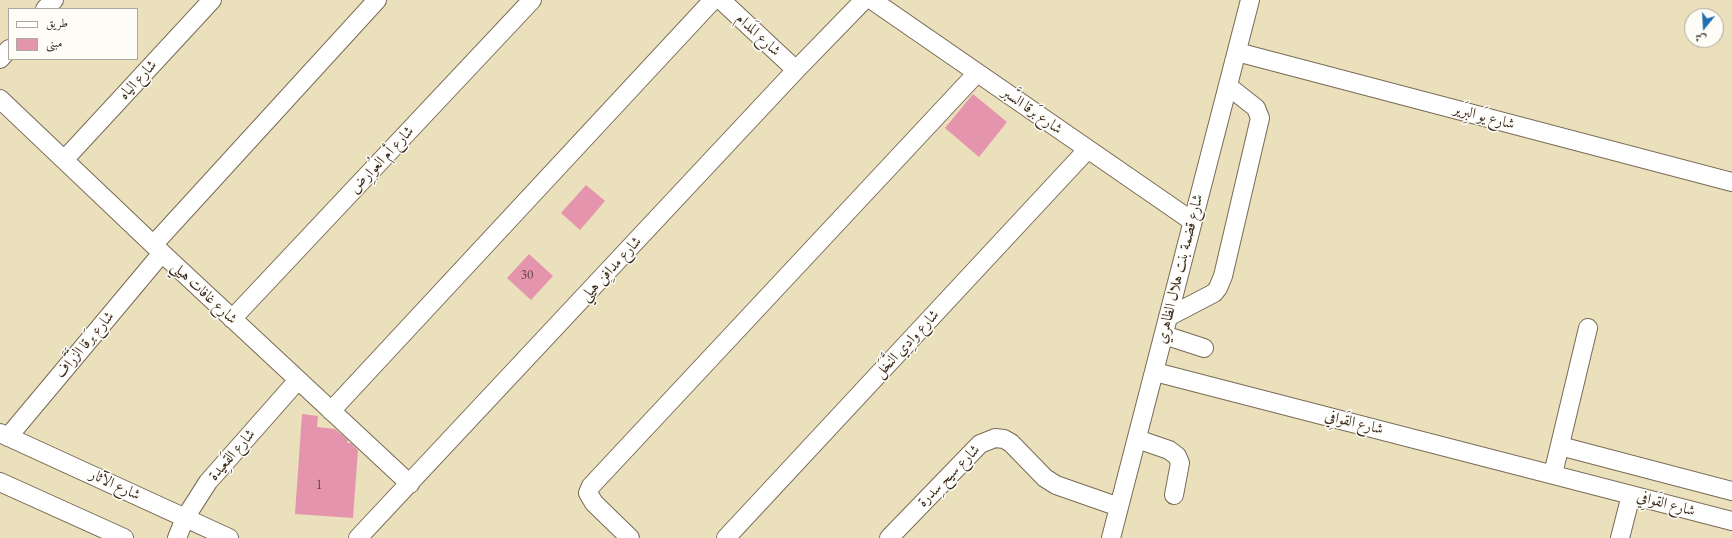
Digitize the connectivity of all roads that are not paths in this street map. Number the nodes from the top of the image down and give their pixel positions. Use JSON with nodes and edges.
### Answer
{"nodes":[{"id":1,"x":54,"y":0,"type":"edge"},
{"id":2,"x":212,"y":0,"type":"edge"},
{"id":3,"x":377,"y":0,"type":"edge"},
{"id":4,"x":532,"y":0,"type":"edge"},
{"id":5,"x":713,"y":0,"type":"edge"},
{"id":6,"x":721,"y":0,"type":"edge"},
{"id":7,"x":864,"y":0,"type":"edge"},
{"id":8,"x":872,"y":0,"type":"edge"},
{"id":9,"x":1250,"y":0,"type":"edge"},
{"id":10,"x":47,"y":8,"type":"edge"},
{"id":11,"x":8,"y":50,"type":"edge"},
{"id":12,"x":1236,"y":52,"type":"junction"},
{"id":13,"x":0,"y":59,"type":"edge"},
{"id":14,"x":796,"y":70,"type":"junction"},
{"id":15,"x":977,"y":73,"type":"junction"},
{"id":16,"x":1228,"y":86,"type":"junction"},
{"id":17,"x":0,"y":100,"type":"edge"},
{"id":18,"x":1088,"y":149,"type":"junction"},
{"id":19,"x":64,"y":160,"type":"junction"},
{"id":20,"x":1732,"y":182,"type":"edge"},
{"id":21,"x":1192,"y":221,"type":"junction"},
{"id":22,"x":158,"y":249,"type":"junction"},
{"id":23,"x":232,"y":319,"type":"junction"},
{"id":24,"x":1166,"y":326,"type":"junction"},
{"id":25,"x":1588,"y":328,"type":"dead end"},
{"id":26,"x":1204,"y":348,"type":"dead end"},
{"id":27,"x":1155,"y":372,"type":"junction"},
{"id":28,"x":298,"y":380,"type":"junction"},
{"id":29,"x":331,"y":411,"type":"junction"},
{"id":30,"x":4,"y":435,"type":"edge"},
{"id":31,"x":1137,"y":439,"type":"junction"},
{"id":32,"x":1560,"y":446,"type":"junction"},
{"id":33,"x":1553,"y":474,"type":"junction"},
{"id":34,"x":0,"y":482,"type":"edge"},
{"id":35,"x":410,"y":484,"type":"junction"},
{"id":36,"x":1732,"y":491,"type":"edge"},
{"id":37,"x":1174,"y":494,"type":"dead end"},
{"id":38,"x":1631,"y":495,"type":"junction"},
{"id":39,"x":1119,"y":507,"type":"junction"},
{"id":40,"x":185,"y":518,"type":"junction"},
{"id":41,"x":1732,"y":521,"type":"edge"},
{"id":42,"x":124,"y":538,"type":"edge"},
{"id":43,"x":177,"y":538,"type":"edge"},
{"id":44,"x":229,"y":538,"type":"edge"},
{"id":45,"x":358,"y":538,"type":"edge"},
{"id":46,"x":630,"y":538,"type":"edge"},
{"id":47,"x":726,"y":538,"type":"edge"},
{"id":48,"x":889,"y":538,"type":"edge"},
{"id":49,"x":1111,"y":538,"type":"edge"},
{"id":50,"x":1620,"y":538,"type":"edge"}],
"edges":[{"from":1,"to":10,"type":"street"},
{"from":2,"to":19,"type":"street","name":"شارع الياه"},
{"from":3,"to":22,"type":"street","name":"شارع بَرقا الزَّرَّاف"},
{"from":4,"to":23,"type":"street","name":"شارع أم العُوارِض"},
{"from":5,"to":29,"type":"street"},
{"from":6,"to":14,"type":"street","name":"شارع المَدام"},
{"from":7,"to":14,"type":"street","name":"شارع مدافِن هيلي"},
{"from":8,"to":15,"type":"street","name":"شارع بَرقا السَّبر"},
{"from":9,"to":12,"type":"street","name":"شارع قضمة بنت هلال الظاهري"},
{"from":11,"to":13,"type":"street"},
{"from":12,"to":16,"type":"street","name":"شارع قضمة بنت هلال الظاهري"},
{"from":12,"to":20,"type":"street","name":"شارع يَو البِرَير"},
{"from":14,"to":35,"type":"street","name":"شارع مدافِن هيلي"},
{"from":15,"to":18,"type":"street","name":"شارع بَرقا السَّبر"},
{"from":15,"to":46,"type":"street"},
{"from":16,"to":21,"type":"street","name":"شارع قضمة بنت هلال الظاهري"},
{"from":16,"to":24,"type":"street"},
{"from":17,"to":19,"type":"street","name":"شارع غافات هيلي"},
{"from":18,"to":21,"type":"street","name":"شارع بَرقا السَّبر"},
{"from":18,"to":47,"type":"street","name":"شارع وادِي النَّخَل"},
{"from":19,"to":22,"type":"street","name":"شارع غافات هيلي"},
{"from":21,"to":24,"type":"street","name":"شارع قضمة بنت هلال الظاهري"},
{"from":22,"to":23,"type":"street","name":"شارع غافات هيلي"},
{"from":22,"to":30,"type":"street","name":"شارع بَرقا الزَّرَّاف"},
{"from":23,"to":28,"type":"street","name":"شارع غافات هيلي"},
{"from":24,"to":26,"type":"street"},
{"from":24,"to":27,"type":"street","name":"شارع قضمة بنت هلال الظاهري"},
{"from":25,"to":32,"type":"street"},
{"from":27,"to":31,"type":"street","name":"شارع قضمة بنت هلال الظاهري"},
{"from":27,"to":33,"type":"street","name":"شارع القَوافِي"},
{"from":28,"to":29,"type":"street","name":"شارع غافات هيلي"},
{"from":28,"to":40,"type":"street","name":"شارع القَعِيدة"},
{"from":29,"to":35,"type":"street","name":"شارع غافات هيلي"},
{"from":30,"to":40,"type":"street","name":"شارع الآثار"},
{"from":31,"to":37,"type":"street"},
{"from":31,"to":39,"type":"street","name":"شارع قضمة بنت هلال الظاهري"},
{"from":32,"to":33,"type":"street"},
{"from":32,"to":36,"type":"street"},
{"from":33,"to":38,"type":"street","name":"شارع القَوافِي"},
{"from":34,"to":42,"type":"street"},
{"from":35,"to":45,"type":"street","name":"شارع مدافِن هيلي"},
{"from":38,"to":41,"type":"street","name":"شارع القَوافِي"},
{"from":38,"to":50,"type":"street"},
{"from":39,"to":48,"type":"street","name":"شارع سيح سِدرة"},
{"from":39,"to":49,"type":"street","name":"شارع قضمة بنت هلال الظاهري"},
{"from":40,"to":43,"type":"street","name":"شارع القَعِيدة"},
{"from":40,"to":44,"type":"street","name":"شارع الآثار"}]}
